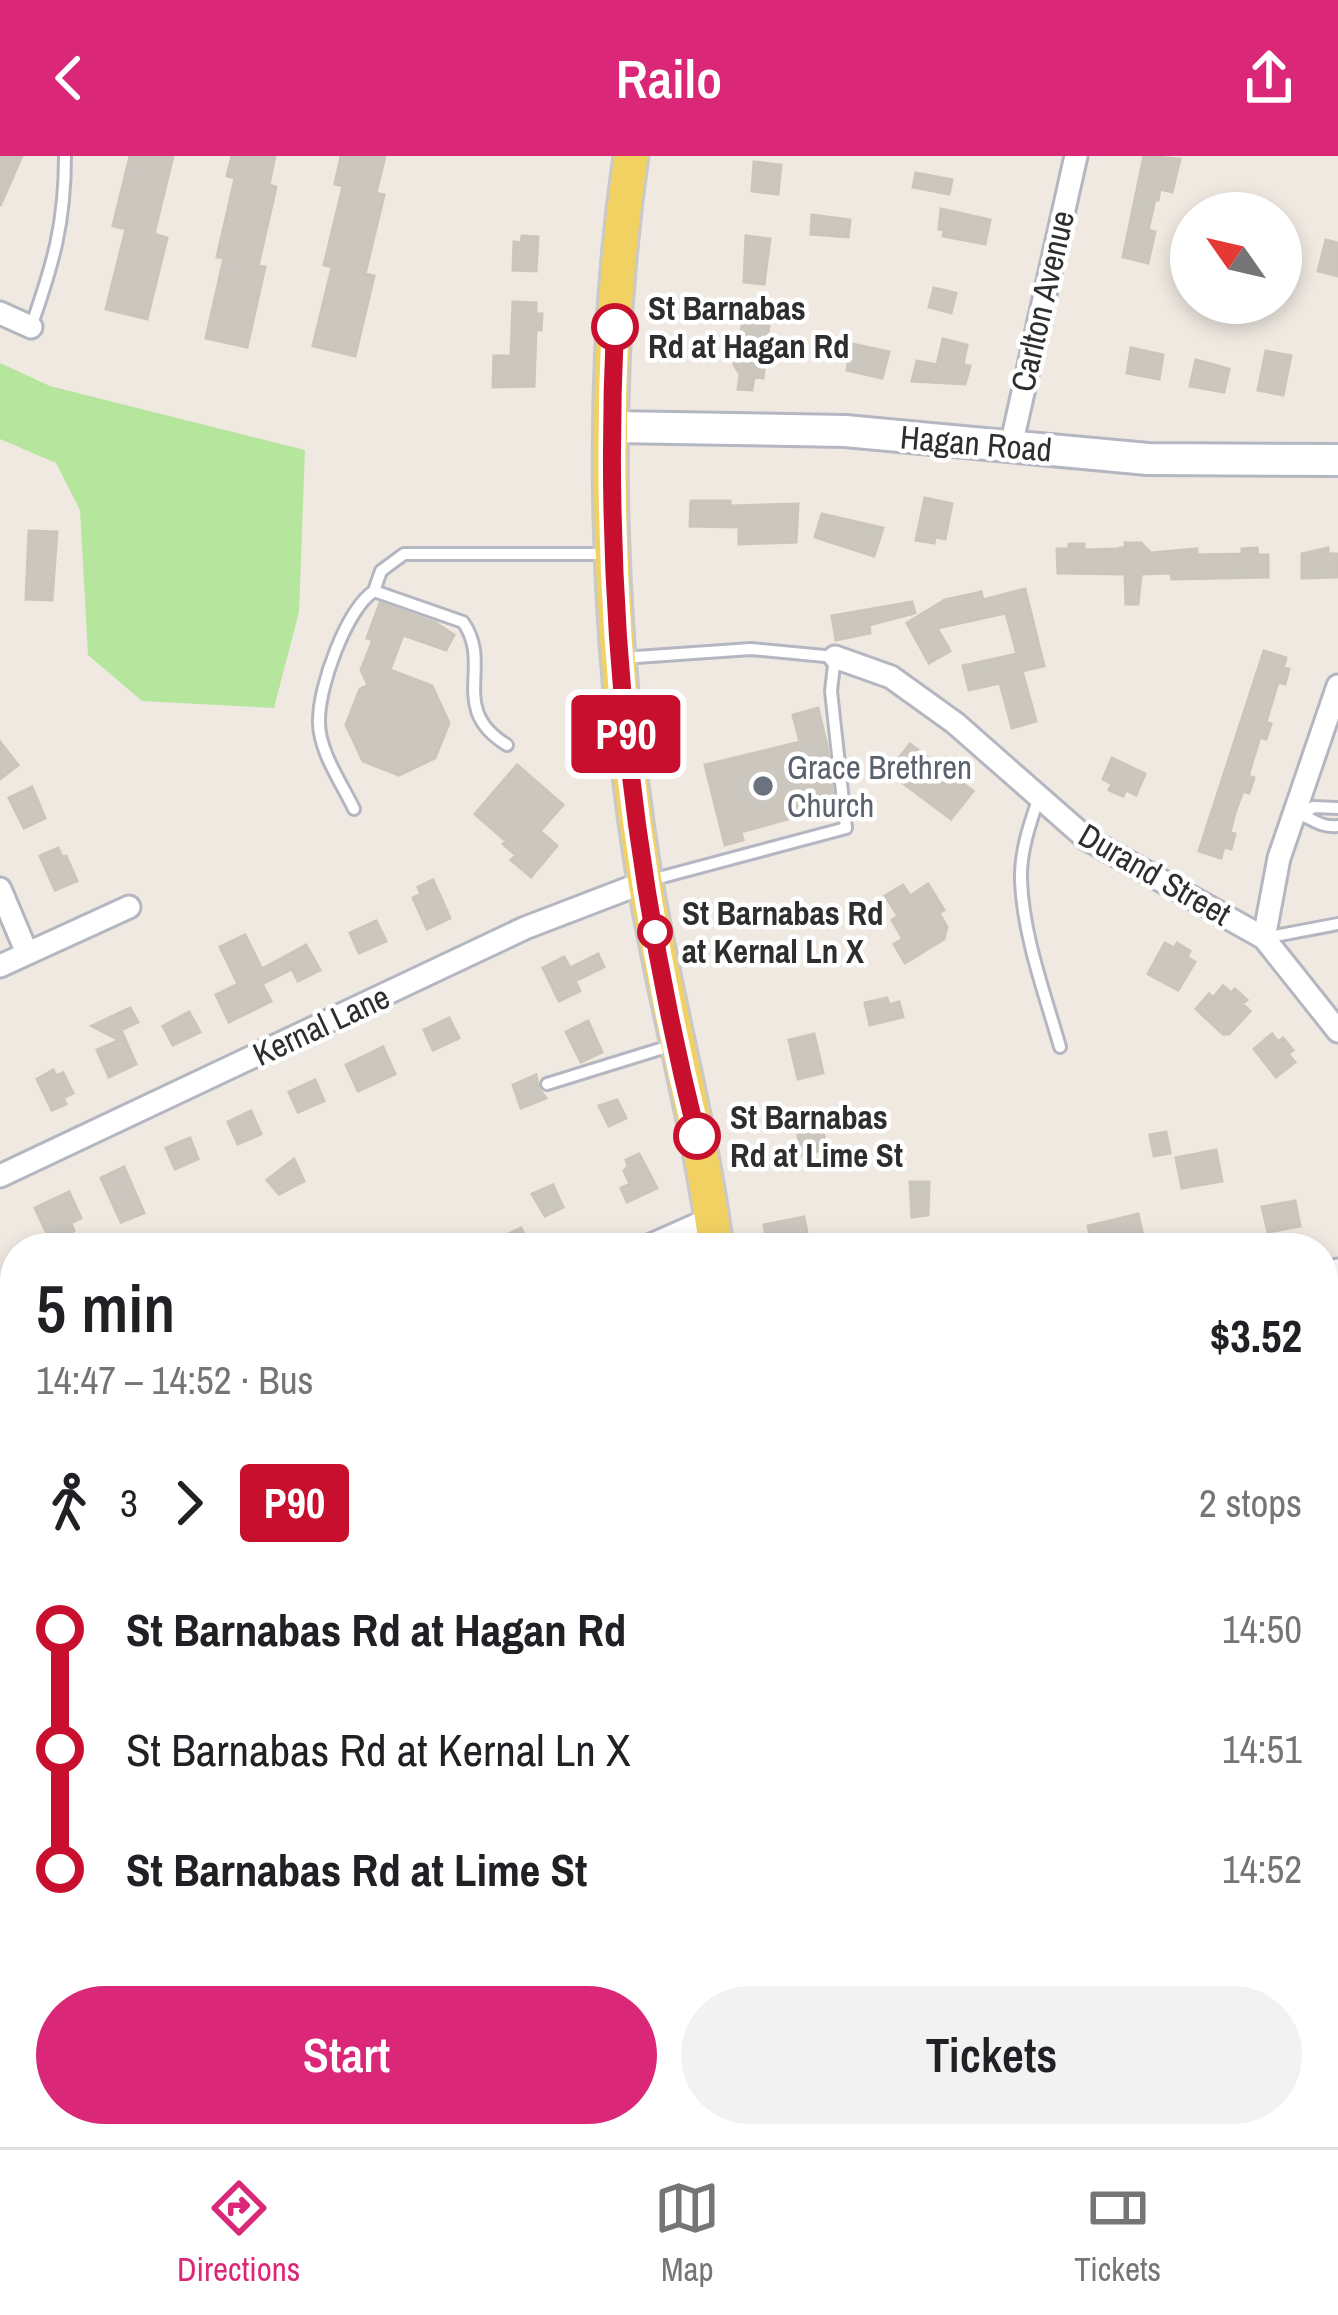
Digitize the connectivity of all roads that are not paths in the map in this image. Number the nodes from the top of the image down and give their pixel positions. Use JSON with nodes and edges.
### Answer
{"nodes":[{"id":1,"x":64,"y":156,"type":"edge"},
{"id":2,"x":631,"y":156,"type":"edge"},
{"id":3,"x":1076,"y":156,"type":"edge"},
{"id":4,"x":0,"y":313,"type":"edge"},
{"id":5,"x":32,"y":327,"type":"joint"},
{"id":6,"x":614,"y":427,"type":"junction"},
{"id":7,"x":1011,"y":446,"type":"junction"},
{"id":8,"x":1338,"y":460,"type":"edge"},
{"id":9,"x":614,"y":554,"type":"junction"},
{"id":10,"x":374,"y":591,"type":"junction"},
{"id":11,"x":835,"y":657,"type":"junction"},
{"id":12,"x":619,"y":658,"type":"junction"},
{"id":13,"x":1338,"y":686,"type":"edge"},
{"id":14,"x":507,"y":745,"type":"dead end"},
{"id":15,"x":1039,"y":797,"type":"junction"},
{"id":16,"x":1338,"y":808,"type":"edge"},
{"id":17,"x":354,"y":809,"type":"dead end"},
{"id":18,"x":1299,"y":814,"type":"junction"},
{"id":19,"x":1338,"y":826,"type":"edge"},
{"id":20,"x":646,"y":882,"type":"junction"},
{"id":21,"x":0,"y":889,"type":"edge"},
{"id":22,"x":129,"y":907,"type":"dead end"},
{"id":23,"x":1338,"y":924,"type":"edge"},
{"id":24,"x":1264,"y":938,"type":"junction"},
{"id":25,"x":27,"y":953,"type":"junction"},
{"id":26,"x":0,"y":966,"type":"edge"},
{"id":27,"x":1336,"y":1025,"type":"edge"},
{"id":28,"x":676,"y":1044,"type":"junction"},
{"id":29,"x":1060,"y":1047,"type":"dead end"},
{"id":30,"x":547,"y":1084,"type":"dead end"},
{"id":31,"x":0,"y":1176,"type":"edge"},
{"id":32,"x":714,"y":1233,"type":"edge"}],
"edges":[{"from":1,"to":5,"type":"lane"},
{"from":2,"to":6,"type":"main road"},
{"from":3,"to":7,"type":"street","name":"Carlton Avenue"},
{"from":4,"to":5,"type":"street"},
{"from":6,"to":7,"type":"street","name":"Hagan Road"},
{"from":6,"to":9,"type":"main road"},
{"from":7,"to":8,"type":"street","name":"Hagan Road"},
{"from":9,"to":10,"type":"lane"},
{"from":9,"to":12,"type":"main road"},
{"from":10,"to":14,"type":"lane"},
{"from":10,"to":17,"type":"lane"},
{"from":11,"to":12,"type":"lane"},
{"from":11,"to":15,"type":"street","name":"Durand Street"},
{"from":11,"to":20,"type":"lane"},
{"from":12,"to":20,"type":"main road"},
{"from":13,"to":18,"type":"street"},
{"from":15,"to":24,"type":"street","name":"Durand Street"},
{"from":15,"to":29,"type":"lane"},
{"from":16,"to":18,"type":"lane"},
{"from":18,"to":19,"type":"lane"},
{"from":18,"to":24,"type":"street"},
{"from":20,"to":28,"type":"main road"},
{"from":20,"to":31,"type":"street","name":"Kernal Lane"},
{"from":21,"to":25,"type":"street"},
{"from":22,"to":25,"type":"street"},
{"from":23,"to":24,"type":"lane"},
{"from":24,"to":27,"type":"street","name":"Durand Street"},
{"from":25,"to":26,"type":"street"},
{"from":28,"to":30,"type":"lane"},
{"from":28,"to":32,"type":"main road"}]}
